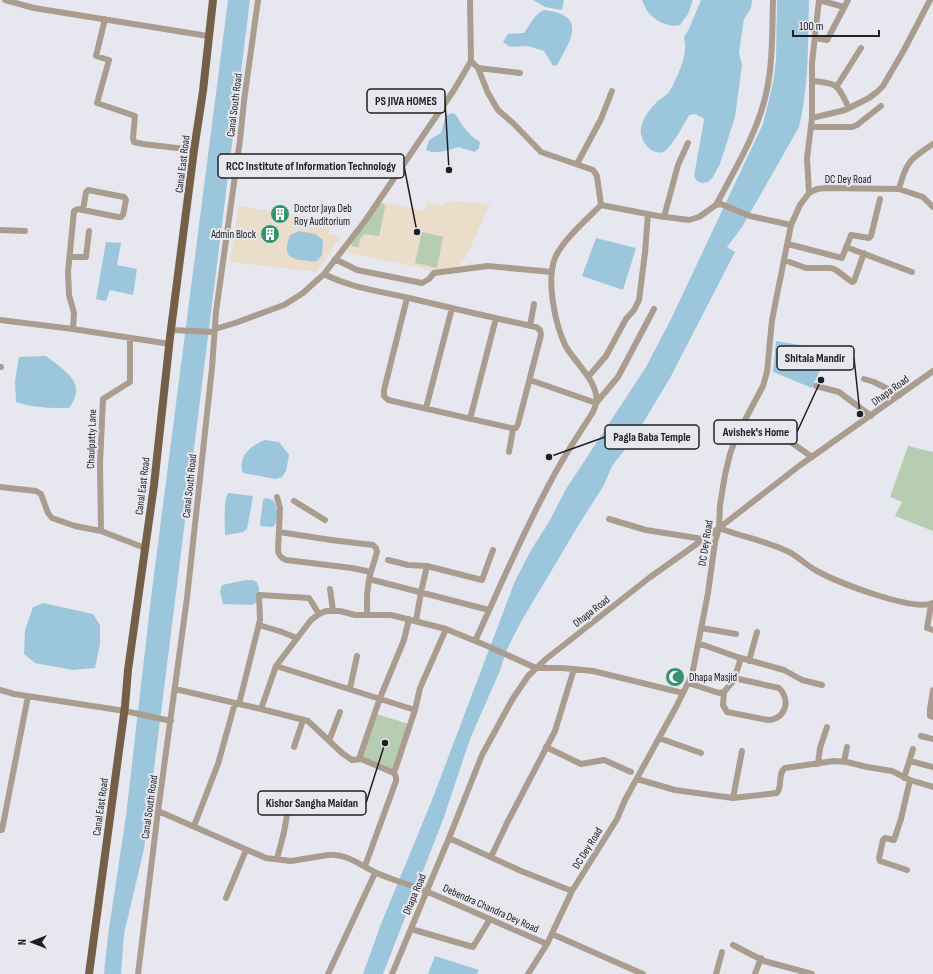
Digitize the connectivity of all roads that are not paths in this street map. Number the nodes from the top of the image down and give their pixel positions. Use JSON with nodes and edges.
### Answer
{"nodes":[{"id":1,"x":5,"y":0,"type":"edge"},
{"id":2,"x":213,"y":0,"type":"edge"},
{"id":3,"x":258,"y":0,"type":"edge"},
{"id":4,"x":470,"y":0,"type":"edge"},
{"id":5,"x":774,"y":0,"type":"edge"},
{"id":6,"x":819,"y":0,"type":"edge"},
{"id":7,"x":848,"y":0,"type":"edge"},
{"id":8,"x":930,"y":0,"type":"edge"},
{"id":9,"x":844,"y":6,"type":"junction"},
{"id":10,"x":105,"y":19,"type":"junction"},
{"id":11,"x":208,"y":36,"type":"junction"},
{"id":12,"x":815,"y":38,"type":"junction"},
{"id":13,"x":861,"y":48,"type":"dead end"},
{"id":14,"x":471,"y":61,"type":"junction"},
{"id":15,"x":478,"y":68,"type":"junction"},
{"id":16,"x":520,"y":73,"type":"dead end"},
{"id":17,"x":812,"y":81,"type":"junction"},
{"id":18,"x":837,"y":86,"type":"junction"},
{"id":19,"x":612,"y":91,"type":"dead end"},
{"id":20,"x":881,"y":106,"type":"dead end"},
{"id":21,"x":849,"y":108,"type":"junction"},
{"id":22,"x":812,"y":118,"type":"junction"},
{"id":23,"x":811,"y":127,"type":"junction"},
{"id":24,"x":688,"y":143,"type":"dead end"},
{"id":25,"x":933,"y":144,"type":"edge"},
{"id":26,"x":194,"y":150,"type":"junction"},
{"id":27,"x":577,"y":164,"type":"junction"},
{"id":28,"x":899,"y":189,"type":"junction"},
{"id":29,"x":809,"y":193,"type":"junction"},
{"id":30,"x":880,"y":199,"type":"dead end"},
{"id":31,"x":718,"y":204,"type":"junction"},
{"id":32,"x":601,"y":205,"type":"junction"},
{"id":33,"x":933,"y":207,"type":"edge"},
{"id":34,"x":83,"y":210,"type":"junction"},
{"id":35,"x":648,"y":214,"type":"junction"},
{"id":36,"x":664,"y":216,"type":"junction"},
{"id":37,"x":791,"y":225,"type":"junction"},
{"id":38,"x":0,"y":230,"type":"edge"},
{"id":39,"x":25,"y":231,"type":"dead end"},
{"id":40,"x":89,"y":231,"type":"dead end"},
{"id":41,"x":788,"y":244,"type":"junction"},
{"id":42,"x":846,"y":247,"type":"junction"},
{"id":43,"x":864,"y":253,"type":"junction"},
{"id":44,"x":70,"y":257,"type":"junction"},
{"id":45,"x":336,"y":259,"type":"junction"},
{"id":46,"x":784,"y":260,"type":"junction"},
{"id":47,"x":552,"y":272,"type":"junction"},
{"id":48,"x":912,"y":272,"type":"dead end"},
{"id":49,"x":324,"y":274,"type":"junction"},
{"id":50,"x":407,"y":298,"type":"junction"},
{"id":51,"x":534,"y":304,"type":"dead end"},
{"id":52,"x":452,"y":308,"type":"junction"},
{"id":53,"x":654,"y":309,"type":"dead end"},
{"id":54,"x":496,"y":318,"type":"junction"},
{"id":55,"x":0,"y":320,"type":"edge"},
{"id":56,"x":530,"y":326,"type":"junction"},
{"id":57,"x":72,"y":329,"type":"junction"},
{"id":58,"x":175,"y":330,"type":"junction"},
{"id":59,"x":213,"y":331,"type":"junction"},
{"id":60,"x":130,"y":338,"type":"junction"},
{"id":61,"x":170,"y":344,"type":"junction"},
{"id":62,"x":932,"y":370,"type":"edge"},
{"id":63,"x":588,"y":378,"type":"junction"},
{"id":64,"x":864,"y":379,"type":"dead end"},
{"id":65,"x":530,"y":380,"type":"junction"},
{"id":66,"x":816,"y":386,"type":"dead end"},
{"id":67,"x":900,"y":395,"type":"junction"},
{"id":68,"x":596,"y":403,"type":"junction"},
{"id":69,"x":426,"y":408,"type":"junction"},
{"id":70,"x":871,"y":416,"type":"junction"},
{"id":71,"x":470,"y":419,"type":"junction"},
{"id":72,"x":513,"y":428,"type":"junction"},
{"id":73,"x":778,"y":433,"type":"dead end"},
{"id":74,"x":509,"y":452,"type":"dead end"},
{"id":75,"x":812,"y":457,"type":"junction"},
{"id":76,"x":0,"y":487,"type":"edge"},
{"id":77,"x":277,"y":497,"type":"dead end"},
{"id":78,"x":294,"y":501,"type":"dead end"},
{"id":79,"x":609,"y":519,"type":"dead end"},
{"id":80,"x":325,"y":520,"type":"dead end"},
{"id":81,"x":720,"y":528,"type":"junction"},
{"id":82,"x":101,"y":531,"type":"junction"},
{"id":83,"x":279,"y":532,"type":"junction"},
{"id":84,"x":703,"y":540,"type":"junction"},
{"id":85,"x":144,"y":548,"type":"junction"},
{"id":86,"x":493,"y":550,"type":"dead end"},
{"id":87,"x":388,"y":560,"type":"dead end"},
{"id":88,"x":427,"y":566,"type":"junction"},
{"id":89,"x":371,"y":572,"type":"junction"},
{"id":90,"x":370,"y":579,"type":"junction"},
{"id":91,"x":330,"y":589,"type":"dead end"},
{"id":92,"x":420,"y":592,"type":"junction"},
{"id":93,"x":932,"y":604,"type":"edge"},
{"id":94,"x":489,"y":610,"type":"junction"},
{"id":95,"x":333,"y":611,"type":"junction"},
{"id":96,"x":319,"y":614,"type":"junction"},
{"id":97,"x":367,"y":615,"type":"junction"},
{"id":98,"x":409,"y":619,"type":"junction"},
{"id":99,"x":416,"y":621,"type":"junction"},
{"id":100,"x":259,"y":625,"type":"junction"},
{"id":101,"x":701,"y":628,"type":"junction"},
{"id":102,"x":446,"y":630,"type":"junction"},
{"id":103,"x":933,"y":630,"type":"edge"},
{"id":104,"x":757,"y":632,"type":"dead end"},
{"id":105,"x":736,"y":634,"type":"dead end"},
{"id":106,"x":297,"y":638,"type":"junction"},
{"id":107,"x":475,"y":641,"type":"junction"},
{"id":108,"x":698,"y":643,"type":"junction"},
{"id":109,"x":357,"y":656,"type":"dead end"},
{"id":110,"x":741,"y":658,"type":"junction"},
{"id":111,"x":749,"y":661,"type":"junction"},
{"id":112,"x":276,"y":666,"type":"junction"},
{"id":113,"x":536,"y":668,"type":"junction"},
{"id":114,"x":574,"y":669,"type":"junction"},
{"id":115,"x":734,"y":678,"type":"junction"},
{"id":116,"x":688,"y":683,"type":"junction"},
{"id":117,"x":822,"y":685,"type":"dead end"},
{"id":118,"x":350,"y":688,"type":"junction"},
{"id":119,"x":175,"y":689,"type":"junction"},
{"id":120,"x":0,"y":690,"type":"edge"},
{"id":121,"x":933,"y":690,"type":"edge"},
{"id":122,"x":724,"y":692,"type":"junction"},
{"id":123,"x":683,"y":693,"type":"junction"},
{"id":124,"x":28,"y":696,"type":"junction"},
{"id":125,"x":380,"y":698,"type":"junction"},
{"id":126,"x":237,"y":704,"type":"junction"},
{"id":127,"x":261,"y":709,"type":"junction"},
{"id":128,"x":415,"y":710,"type":"junction"},
{"id":129,"x":125,"y":711,"type":"junction"},
{"id":130,"x":340,"y":712,"type":"dead end"},
{"id":131,"x":933,"y":717,"type":"edge"},
{"id":132,"x":303,"y":720,"type":"junction"},
{"id":133,"x":171,"y":721,"type":"junction"},
{"id":134,"x":827,"y":727,"type":"dead end"},
{"id":135,"x":921,"y":736,"type":"dead end"},
{"id":136,"x":659,"y":738,"type":"junction"},
{"id":137,"x":933,"y":739,"type":"edge"},
{"id":138,"x":329,"y":740,"type":"junction"},
{"id":139,"x":294,"y":747,"type":"dead end"},
{"id":140,"x":546,"y":747,"type":"junction"},
{"id":141,"x":847,"y":747,"type":"dead end"},
{"id":142,"x":913,"y":749,"type":"dead end"},
{"id":143,"x":742,"y":750,"type":"dead end"},
{"id":144,"x":701,"y":753,"type":"dead end"},
{"id":145,"x":359,"y":759,"type":"junction"},
{"id":146,"x":910,"y":761,"type":"junction"},
{"id":147,"x":844,"y":762,"type":"junction"},
{"id":148,"x":818,"y":764,"type":"junction"},
{"id":149,"x":933,"y":767,"type":"edge"},
{"id":150,"x":631,"y":772,"type":"dead end"},
{"id":151,"x":394,"y":773,"type":"junction"},
{"id":152,"x":637,"y":779,"type":"junction"},
{"id":153,"x":907,"y":779,"type":"junction"},
{"id":154,"x":933,"y":787,"type":"edge"},
{"id":155,"x":733,"y":798,"type":"junction"},
{"id":156,"x":289,"y":804,"type":"dead end"},
{"id":157,"x":158,"y":811,"type":"junction"},
{"id":158,"x":194,"y":826,"type":"junction"},
{"id":159,"x":0,"y":830,"type":"edge"},
{"id":160,"x":450,"y":838,"type":"junction"},
{"id":161,"x":246,"y":850,"type":"junction"},
{"id":162,"x":491,"y":857,"type":"junction"},
{"id":163,"x":277,"y":859,"type":"junction"},
{"id":164,"x":365,"y":866,"type":"junction"},
{"id":165,"x":907,"y":870,"type":"dead end"},
{"id":166,"x":377,"y":874,"type":"junction"},
{"id":167,"x":426,"y":891,"type":"junction"},
{"id":168,"x":572,"y":891,"type":"junction"},
{"id":169,"x":226,"y":898,"type":"dead end"},
{"id":170,"x":490,"y":919,"type":"junction"},
{"id":171,"x":411,"y":929,"type":"junction"},
{"id":172,"x":552,"y":934,"type":"junction"},
{"id":173,"x":547,"y":944,"type":"junction"},
{"id":174,"x":733,"y":945,"type":"dead end"},
{"id":175,"x":722,"y":952,"type":"dead end"},
{"id":176,"x":761,"y":958,"type":"junction"},
{"id":177,"x":89,"y":974,"type":"edge"},
{"id":178,"x":138,"y":974,"type":"edge"},
{"id":179,"x":328,"y":974,"type":"edge"},
{"id":180,"x":392,"y":974,"type":"edge"},
{"id":181,"x":528,"y":974,"type":"edge"},
{"id":182,"x":643,"y":974,"type":"edge"},
{"id":183,"x":716,"y":974,"type":"edge"},
{"id":184,"x":755,"y":974,"type":"edge"},
{"id":185,"x":812,"y":974,"type":"edge"}],
"edges":[{"from":1,"to":10,"type":"street"},
{"from":2,"to":11,"type":"main road","name":"Canal East Road"},
{"from":3,"to":59,"type":"street","name":"Canal South Road"},
{"from":4,"to":14,"type":"street"},
{"from":5,"to":31,"type":"street"},
{"from":6,"to":9,"type":"street"},
{"from":6,"to":12,"type":"street"},
{"from":7,"to":9,"type":"street"},
{"from":8,"to":21,"type":"street"},
{"from":9,"to":12,"type":"street"},
{"from":10,"to":11,"type":"street"},
{"from":10,"to":26,"type":"street"},
{"from":11,"to":26,"type":"main road","name":"Canal East Road"},
{"from":12,"to":17,"type":"street"},
{"from":13,"to":18,"type":"street"},
{"from":14,"to":15,"type":"street"},
{"from":14,"to":45,"type":"street"},
{"from":15,"to":16,"type":"street"},
{"from":15,"to":27,"type":"street"},
{"from":17,"to":18,"type":"street"},
{"from":17,"to":22,"type":"street"},
{"from":18,"to":21,"type":"street"},
{"from":19,"to":27,"type":"street"},
{"from":20,"to":23,"type":"street"},
{"from":21,"to":22,"type":"street"},
{"from":22,"to":23,"type":"street"},
{"from":23,"to":29,"type":"street"},
{"from":24,"to":36,"type":"street"},
{"from":25,"to":28,"type":"street"},
{"from":26,"to":58,"type":"main road","name":"Canal East Road"},
{"from":27,"to":32,"type":"street"},
{"from":28,"to":29,"type":"street","name":"DC Dey Road"},
{"from":28,"to":33,"type":"street","name":"DC Dey Road"},
{"from":29,"to":37,"type":"street","name":"DC Dey Road"},
{"from":30,"to":42,"type":"street"},
{"from":31,"to":36,"type":"street"},
{"from":31,"to":37,"type":"street"},
{"from":32,"to":35,"type":"street"},
{"from":32,"to":47,"type":"street"},
{"from":34,"to":34,"type":"street"},
{"from":34,"to":44,"type":"street"},
{"from":35,"to":36,"type":"street"},
{"from":35,"to":63,"type":"street"},
{"from":37,"to":41,"type":"street","name":"DC Dey Road"},
{"from":38,"to":39,"type":"street"},
{"from":40,"to":44,"type":"street"},
{"from":41,"to":42,"type":"street"},
{"from":41,"to":46,"type":"street","name":"DC Dey Road"},
{"from":42,"to":43,"type":"street"},
{"from":43,"to":46,"type":"street"},
{"from":43,"to":48,"type":"street"},
{"from":44,"to":57,"type":"street"},
{"from":45,"to":47,"type":"street"},
{"from":45,"to":49,"type":"street"},
{"from":46,"to":81,"type":"street","name":"DC Dey Road"},
{"from":47,"to":63,"type":"street"},
{"from":49,"to":50,"type":"street"},
{"from":49,"to":59,"type":"street"},
{"from":50,"to":52,"type":"street"},
{"from":50,"to":69,"type":"street"},
{"from":51,"to":56,"type":"street"},
{"from":52,"to":54,"type":"street"},
{"from":52,"to":69,"type":"street"},
{"from":53,"to":68,"type":"street"},
{"from":54,"to":56,"type":"street"},
{"from":54,"to":71,"type":"street"},
{"from":55,"to":57,"type":"street"},
{"from":56,"to":65,"type":"street"},
{"from":57,"to":60,"type":"street"},
{"from":58,"to":59,"type":"street"},
{"from":58,"to":61,"type":"main road","name":"Canal East Road"},
{"from":59,"to":119,"type":"street","name":"Canal South Road"},
{"from":60,"to":61,"type":"street"},
{"from":60,"to":82,"type":"street","name":"Chaulpatty Lane"},
{"from":61,"to":85,"type":"main road","name":"Canal East Road"},
{"from":62,"to":67,"type":"street","name":"Dhapa Road"},
{"from":63,"to":68,"type":"street"},
{"from":64,"to":67,"type":"street"},
{"from":65,"to":68,"type":"street"},
{"from":65,"to":72,"type":"street"},
{"from":66,"to":70,"type":"street"},
{"from":67,"to":70,"type":"street","name":"Dhapa Road"},
{"from":68,"to":94,"type":"street"},
{"from":69,"to":71,"type":"street"},
{"from":70,"to":75,"type":"street","name":"Dhapa Road"},
{"from":71,"to":72,"type":"street"},
{"from":72,"to":74,"type":"street"},
{"from":73,"to":75,"type":"street"},
{"from":75,"to":81,"type":"street","name":"Dhapa Road"},
{"from":76,"to":82,"type":"street"},
{"from":77,"to":83,"type":"street"},
{"from":78,"to":80,"type":"street"},
{"from":79,"to":84,"type":"street"},
{"from":81,"to":84,"type":"street","name":"Dhapa Road"},
{"from":81,"to":93,"type":"street"},
{"from":81,"to":101,"type":"street","name":"DC Dey Road"},
{"from":82,"to":85,"type":"street"},
{"from":83,"to":89,"type":"street"},
{"from":83,"to":89,"type":"street"},
{"from":84,"to":113,"type":"street","name":"Dhapa Road"},
{"from":85,"to":129,"type":"main road","name":"Canal East Road"},
{"from":86,"to":88,"type":"street"},
{"from":87,"to":88,"type":"street"},
{"from":88,"to":92,"type":"street"},
{"from":89,"to":90,"type":"street"},
{"from":90,"to":92,"type":"street"},
{"from":90,"to":97,"type":"street"},
{"from":91,"to":95,"type":"street"},
{"from":92,"to":94,"type":"street"},
{"from":92,"to":99,"type":"street"},
{"from":93,"to":103,"type":"street"},
{"from":94,"to":107,"type":"street"},
{"from":95,"to":96,"type":"street"},
{"from":95,"to":97,"type":"street"},
{"from":96,"to":100,"type":"street"},
{"from":96,"to":106,"type":"street"},
{"from":97,"to":98,"type":"street"},
{"from":98,"to":99,"type":"street"},
{"from":98,"to":125,"type":"street"},
{"from":99,"to":102,"type":"street"},
{"from":100,"to":106,"type":"street"},
{"from":100,"to":126,"type":"street"},
{"from":101,"to":105,"type":"street"},
{"from":101,"to":108,"type":"street","name":"DC Dey Road"},
{"from":102,"to":107,"type":"street"},
{"from":102,"to":128,"type":"street"},
{"from":104,"to":111,"type":"street"},
{"from":106,"to":112,"type":"street"},
{"from":107,"to":113,"type":"street"},
{"from":108,"to":110,"type":"street"},
{"from":108,"to":116,"type":"street","name":"DC Dey Road"},
{"from":109,"to":118,"type":"street"},
{"from":110,"to":111,"type":"street"},
{"from":110,"to":115,"type":"street"},
{"from":111,"to":117,"type":"street"},
{"from":112,"to":118,"type":"street"},
{"from":112,"to":127,"type":"street"},
{"from":113,"to":114,"type":"street"},
{"from":113,"to":160,"type":"street","name":"Dhapa Road"},
{"from":114,"to":123,"type":"street"},
{"from":114,"to":140,"type":"street"},
{"from":115,"to":122,"type":"street"},
{"from":115,"to":122,"type":"street"},
{"from":116,"to":122,"type":"street"},
{"from":116,"to":123,"type":"street","name":"DC Dey Road"},
{"from":118,"to":125,"type":"street"},
{"from":119,"to":126,"type":"street"},
{"from":119,"to":133,"type":"street","name":"Canal South Road"},
{"from":120,"to":124,"type":"street"},
{"from":121,"to":131,"type":"street"},
{"from":123,"to":136,"type":"street","name":"DC Dey Road"},
{"from":124,"to":129,"type":"street"},
{"from":124,"to":159,"type":"street"},
{"from":125,"to":128,"type":"street"},
{"from":125,"to":145,"type":"street"},
{"from":126,"to":127,"type":"street"},
{"from":126,"to":158,"type":"street"},
{"from":127,"to":132,"type":"street"},
{"from":128,"to":151,"type":"street"},
{"from":129,"to":133,"type":"street"},
{"from":129,"to":177,"type":"main road","name":"Canal East Road"},
{"from":130,"to":138,"type":"street"},
{"from":132,"to":138,"type":"street"},
{"from":132,"to":139,"type":"street"},
{"from":133,"to":157,"type":"street","name":"Canal South Road"},
{"from":134,"to":148,"type":"street"},
{"from":135,"to":137,"type":"street"},
{"from":136,"to":144,"type":"street"},
{"from":136,"to":152,"type":"street","name":"DC Dey Road"},
{"from":138,"to":145,"type":"street"},
{"from":140,"to":150,"type":"street"},
{"from":140,"to":162,"type":"street"},
{"from":141,"to":147,"type":"street"},
{"from":142,"to":146,"type":"street"},
{"from":143,"to":155,"type":"street"},
{"from":145,"to":151,"type":"street"},
{"from":146,"to":149,"type":"street"},
{"from":146,"to":153,"type":"street"},
{"from":147,"to":148,"type":"street"},
{"from":147,"to":153,"type":"street"},
{"from":148,"to":155,"type":"street"},
{"from":151,"to":164,"type":"street"},
{"from":152,"to":155,"type":"street"},
{"from":152,"to":168,"type":"street","name":"DC Dey Road"},
{"from":153,"to":154,"type":"street"},
{"from":153,"to":165,"type":"street"},
{"from":156,"to":163,"type":"street"},
{"from":157,"to":158,"type":"street","name":"Debendra Chandra Dey Road"},
{"from":157,"to":178,"type":"street","name":"Canal South Road"},
{"from":158,"to":161,"type":"street","name":"Debendra Chandra Dey Road"},
{"from":160,"to":162,"type":"street"},
{"from":160,"to":167,"type":"street","name":"Dhapa Road"},
{"from":161,"to":163,"type":"street","name":"Debendra Chandra Dey Road"},
{"from":161,"to":169,"type":"street"},
{"from":162,"to":168,"type":"street"},
{"from":163,"to":164,"type":"street","name":"Debendra Chandra Dey Road"},
{"from":164,"to":166,"type":"street","name":"Debendra Chandra Dey Road"},
{"from":166,"to":167,"type":"street","name":"Debendra Chandra Dey Road"},
{"from":166,"to":179,"type":"street"},
{"from":167,"to":170,"type":"street","name":"Debendra Chandra Dey Road"},
{"from":167,"to":171,"type":"street","name":"Dhapa Road"},
{"from":168,"to":172,"type":"street","name":"DC Dey Road"},
{"from":170,"to":171,"type":"street"},
{"from":170,"to":173,"type":"street","name":"Debendra Chandra Dey Road"},
{"from":171,"to":180,"type":"street","name":"Dhapa Road"},
{"from":172,"to":173,"type":"street","name":"DC Dey Road"},
{"from":172,"to":182,"type":"street"},
{"from":173,"to":181,"type":"street","name":"DC Dey Road"},
{"from":174,"to":176,"type":"street"},
{"from":175,"to":183,"type":"street"},
{"from":176,"to":184,"type":"street"},
{"from":176,"to":185,"type":"street"}]}
